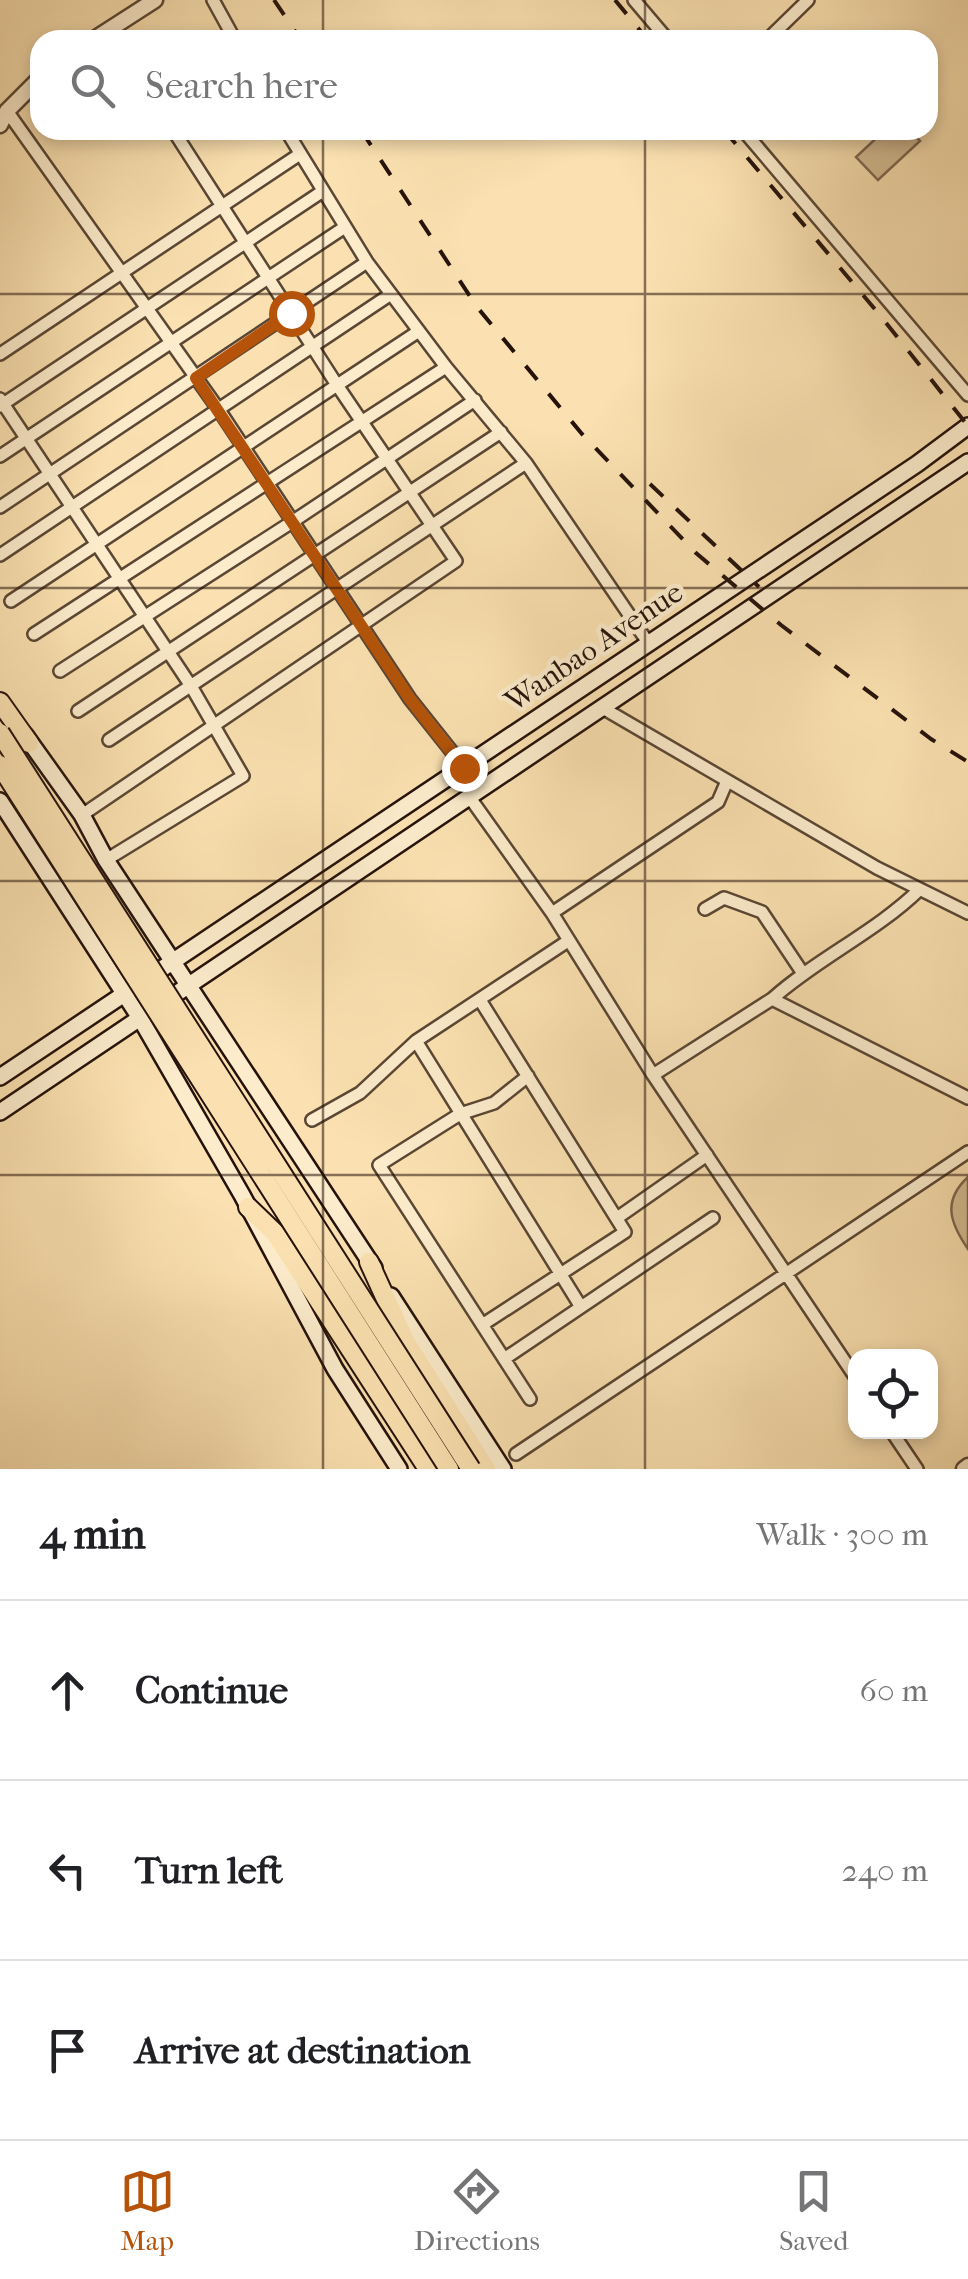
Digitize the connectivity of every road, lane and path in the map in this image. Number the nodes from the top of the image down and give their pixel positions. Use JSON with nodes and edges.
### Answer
{"nodes":[{"id":1,"x":155,"y":0,"type":"edge"},
{"id":2,"x":213,"y":0,"type":"edge"},
{"id":3,"x":634,"y":0,"type":"edge"},
{"id":4,"x":808,"y":0,"type":"edge"},
{"id":5,"x":118,"y":30,"type":"edge"},
{"id":6,"x":230,"y":30,"type":"edge"},
{"id":7,"x":660,"y":30,"type":"edge"},
{"id":8,"x":777,"y":30,"type":"edge"},
{"id":9,"x":30,"y":89,"type":"edge"},
{"id":10,"x":3,"y":118,"type":"edge"},
{"id":11,"x":179,"y":140,"type":"edge"},
{"id":12,"x":292,"y":140,"type":"edge"},
{"id":13,"x":751,"y":140,"type":"edge"},
{"id":14,"x":300,"y":154,"type":"junction"},
{"id":15,"x":323,"y":192,"type":"junction"},
{"id":16,"x":221,"y":207,"type":"junction"},
{"id":17,"x":345,"y":227,"type":"junction"},
{"id":18,"x":245,"y":243,"type":"junction"},
{"id":19,"x":367,"y":262,"type":"junction"},
{"id":20,"x":122,"y":272,"type":"junction"},
{"id":21,"x":269,"y":280,"type":"junction"},
{"id":22,"x":391,"y":294,"type":"junction"},
{"id":23,"x":147,"y":308,"type":"junction"},
{"id":24,"x":291,"y":313,"type":"junction"},
{"id":25,"x":419,"y":331,"type":"junction"},
{"id":26,"x":172,"y":343,"type":"junction"},
{"id":27,"x":313,"y":348,"type":"junction"},
{"id":28,"x":0,"y":354,"type":"edge"},
{"id":29,"x":446,"y":366,"type":"junction"},
{"id":30,"x":196,"y":378,"type":"junction"},
{"id":31,"x":337,"y":385,"type":"junction"},
{"id":32,"x":968,"y":395,"type":"edge"},
{"id":33,"x":474,"y":400,"type":"junction"},
{"id":34,"x":1,"y":403,"type":"edge"},
{"id":35,"x":219,"y":410,"type":"junction"},
{"id":36,"x":362,"y":422,"type":"junction"},
{"id":37,"x":968,"y":426,"type":"edge"},
{"id":38,"x":501,"y":432,"type":"junction"},
{"id":39,"x":26,"y":438,"type":"junction"},
{"id":40,"x":242,"y":446,"type":"junction"},
{"id":41,"x":0,"y":456,"type":"edge"},
{"id":42,"x":388,"y":460,"type":"junction"},
{"id":43,"x":526,"y":462,"type":"junction"},
{"id":44,"x":968,"y":462,"type":"edge"},
{"id":45,"x":51,"y":474,"type":"junction"},
{"id":46,"x":266,"y":482,"type":"junction"},
{"id":47,"x":409,"y":492,"type":"junction"},
{"id":48,"x":0,"y":507,"type":"edge"},
{"id":49,"x":74,"y":508,"type":"junction"},
{"id":50,"x":292,"y":522,"type":"junction"},
{"id":51,"x":432,"y":526,"type":"junction"},
{"id":52,"x":98,"y":544,"type":"junction"},
{"id":53,"x":0,"y":555,"type":"edge"},
{"id":54,"x":314,"y":556,"type":"junction"},
{"id":55,"x":121,"y":577,"type":"junction"},
{"id":56,"x":337,"y":590,"type":"junction"},
{"id":57,"x":11,"y":600,"type":"dead end"},
{"id":58,"x":146,"y":616,"type":"junction"},
{"id":59,"x":360,"y":624,"type":"junction"},
{"id":60,"x":34,"y":634,"type":"dead end"},
{"id":61,"x":649,"y":644,"type":"junction"},
{"id":62,"x":169,"y":651,"type":"junction"},
{"id":63,"x":60,"y":671,"type":"dead end"},
{"id":64,"x":192,"y":686,"type":"junction"},
{"id":65,"x":0,"y":690,"type":"edge"},
{"id":66,"x":0,"y":702,"type":"edge"},
{"id":67,"x":601,"y":707,"type":"junction"},
{"id":68,"x":78,"y":711,"type":"dead end"},
{"id":69,"x":212,"y":724,"type":"junction"},
{"id":70,"x":0,"y":733,"type":"edge"},
{"id":71,"x":109,"y":740,"type":"dead end"},
{"id":72,"x":29,"y":743,"type":"junction"},
{"id":73,"x":0,"y":764,"type":"edge"},
{"id":74,"x":464,"y":768,"type":"junction"},
{"id":75,"x":728,"y":780,"type":"junction"},
{"id":76,"x":468,"y":795,"type":"junction"},
{"id":77,"x":0,"y":800,"type":"edge"},
{"id":78,"x":82,"y":815,"type":"junction"},
{"id":79,"x":106,"y":860,"type":"junction"},
{"id":80,"x":920,"y":889,"type":"junction"},
{"id":81,"x":705,"y":910,"type":"dead end"},
{"id":82,"x":968,"y":912,"type":"edge"},
{"id":83,"x":552,"y":914,"type":"junction"},
{"id":84,"x":568,"y":942,"type":"junction"},
{"id":85,"x":174,"y":963,"type":"junction"},
{"id":86,"x":802,"y":972,"type":"junction"},
{"id":87,"x":188,"y":985,"type":"junction"},
{"id":88,"x":125,"y":994,"type":"junction"},
{"id":89,"x":772,"y":999,"type":"junction"},
{"id":90,"x":480,"y":1000,"type":"junction"},
{"id":91,"x":140,"y":1018,"type":"junction"},
{"id":92,"x":416,"y":1041,"type":"junction"},
{"id":93,"x":654,"y":1075,"type":"junction"},
{"id":94,"x":528,"y":1076,"type":"junction"},
{"id":95,"x":0,"y":1077,"type":"edge"},
{"id":96,"x":968,"y":1098,"type":"edge"},
{"id":97,"x":0,"y":1112,"type":"edge"},
{"id":98,"x":460,"y":1114,"type":"junction"},
{"id":99,"x":312,"y":1120,"type":"dead end"},
{"id":100,"x":968,"y":1152,"type":"edge"},
{"id":101,"x":708,"y":1155,"type":"junction"},
{"id":102,"x":248,"y":1208,"type":"junction"},
{"id":103,"x":617,"y":1218,"type":"junction"},
{"id":104,"x":713,"y":1218,"type":"dead end"},
{"id":105,"x":369,"y":1262,"type":"junction"},
{"id":106,"x":560,"y":1273,"type":"junction"},
{"id":107,"x":785,"y":1273,"type":"junction"},
{"id":108,"x":581,"y":1307,"type":"junction"},
{"id":109,"x":482,"y":1325,"type":"junction"},
{"id":110,"x":504,"y":1359,"type":"junction"},
{"id":111,"x":848,"y":1366,"type":"edge"},
{"id":112,"x":530,"y":1399,"type":"dead end"},
{"id":113,"x":897,"y":1439,"type":"edge"},
{"id":114,"x":516,"y":1454,"type":"dead end"},
{"id":115,"x":399,"y":1469,"type":"edge"},
{"id":116,"x":428,"y":1469,"type":"edge"},
{"id":117,"x":448,"y":1469,"type":"edge"},
{"id":118,"x":471,"y":1469,"type":"edge"},
{"id":119,"x":486,"y":1469,"type":"edge"},
{"id":120,"x":503,"y":1469,"type":"edge"},
{"id":121,"x":917,"y":1469,"type":"edge"}],
"edges":[{"from":1,"to":5,"type":"street"},
{"from":2,"to":6,"type":"street"},
{"from":3,"to":7,"type":"street"},
{"from":4,"to":8,"type":"street"},
{"from":9,"to":10,"type":"street"},
{"from":10,"to":20,"type":"street"},
{"from":11,"to":16,"type":"street"},
{"from":12,"to":14,"type":"street"},
{"from":13,"to":32,"type":"street"},
{"from":14,"to":15,"type":"street"},
{"from":14,"to":16,"type":"street"},
{"from":15,"to":17,"type":"street"},
{"from":15,"to":18,"type":"street"},
{"from":16,"to":18,"type":"street"},
{"from":16,"to":20,"type":"street"},
{"from":17,"to":19,"type":"street"},
{"from":17,"to":21,"type":"street"},
{"from":18,"to":21,"type":"street"},
{"from":18,"to":23,"type":"street"},
{"from":19,"to":22,"type":"street"},
{"from":19,"to":24,"type":"street"},
{"from":20,"to":23,"type":"street"},
{"from":20,"to":28,"type":"street"},
{"from":21,"to":24,"type":"street"},
{"from":21,"to":26,"type":"street"},
{"from":22,"to":25,"type":"street"},
{"from":22,"to":27,"type":"street"},
{"from":23,"to":26,"type":"street"},
{"from":23,"to":34,"type":"street"},
{"from":24,"to":27,"type":"street"},
{"from":24,"to":30,"type":"street"},
{"from":25,"to":29,"type":"street"},
{"from":25,"to":31,"type":"street"},
{"from":26,"to":30,"type":"street"},
{"from":26,"to":39,"type":"street"},
{"from":27,"to":31,"type":"street"},
{"from":27,"to":35,"type":"street"},
{"from":29,"to":33,"type":"street"},
{"from":29,"to":36,"type":"street"},
{"from":30,"to":35,"type":"street"},
{"from":30,"to":45,"type":"street"},
{"from":31,"to":36,"type":"street"},
{"from":31,"to":40,"type":"street"},
{"from":33,"to":38,"type":"street"},
{"from":33,"to":42,"type":"street"},
{"from":34,"to":39,"type":"street"},
{"from":35,"to":40,"type":"street"},
{"from":35,"to":49,"type":"street"},
{"from":36,"to":42,"type":"street"},
{"from":36,"to":46,"type":"street"},
{"from":37,"to":61,"type":"main road","name":"Wanbao Avenue"},
{"from":38,"to":43,"type":"street"},
{"from":38,"to":47,"type":"street"},
{"from":39,"to":41,"type":"street"},
{"from":39,"to":45,"type":"street"},
{"from":40,"to":46,"type":"street"},
{"from":40,"to":52,"type":"street"},
{"from":42,"to":47,"type":"street"},
{"from":42,"to":50,"type":"street"},
{"from":43,"to":51,"type":"street"},
{"from":43,"to":61,"type":"street"},
{"from":44,"to":67,"type":"main road","name":"Wanbao Avenue"},
{"from":45,"to":48,"type":"street"},
{"from":45,"to":49,"type":"street"},
{"from":46,"to":50,"type":"street"},
{"from":46,"to":55,"type":"street"},
{"from":47,"to":51,"type":"street"},
{"from":47,"to":54,"type":"street"},
{"from":49,"to":52,"type":"street"},
{"from":49,"to":53,"type":"street"},
{"from":50,"to":54,"type":"street"},
{"from":50,"to":58,"type":"street"},
{"from":51,"to":56,"type":"street"},
{"from":51,"to":59,"type":"street"},
{"from":52,"to":55,"type":"street"},
{"from":52,"to":57,"type":"street"},
{"from":54,"to":56,"type":"street"},
{"from":54,"to":62,"type":"street"},
{"from":55,"to":58,"type":"street"},
{"from":55,"to":60,"type":"street"},
{"from":56,"to":59,"type":"street"},
{"from":56,"to":64,"type":"street"},
{"from":58,"to":62,"type":"street"},
{"from":58,"to":63,"type":"street"},
{"from":59,"to":69,"type":"street"},
{"from":59,"to":74,"type":"street"},
{"from":61,"to":74,"type":"main road","name":"Wanbao Avenue"},
{"from":62,"to":64,"type":"street"},
{"from":62,"to":68,"type":"street"},
{"from":64,"to":69,"type":"street"},
{"from":64,"to":71,"type":"street"},
{"from":65,"to":72,"type":"main road"},
{"from":66,"to":72,"type":"highway"},
{"from":67,"to":75,"type":"street"},
{"from":67,"to":76,"type":"main road","name":"Wanbao Avenue"},
{"from":69,"to":78,"type":"street"},
{"from":69,"to":79,"type":"street"},
{"from":70,"to":118,"type":"highway","bridge":true},
{"from":72,"to":78,"type":"main road"},
{"from":73,"to":117,"type":"highway","bridge":true},
{"from":74,"to":85,"type":"main road","name":"Wanbao Avenue"},
{"from":75,"to":80,"type":"street"},
{"from":75,"to":83,"type":"street"},
{"from":76,"to":83,"type":"street"},
{"from":76,"to":87,"type":"main road","name":"Wanbao Avenue"},
{"from":77,"to":88,"type":"main road"},
{"from":78,"to":79,"type":"main road"},
{"from":79,"to":85,"type":"main road"},
{"from":80,"to":82,"type":"street"},
{"from":80,"to":86,"type":"street"},
{"from":81,"to":86,"type":"street"},
{"from":83,"to":84,"type":"street"},
{"from":84,"to":90,"type":"street"},
{"from":84,"to":93,"type":"street"},
{"from":85,"to":87,"type":"main road"},
{"from":85,"to":88,"type":"main road","name":"Wanbao Avenue"},
{"from":86,"to":89,"type":"street"},
{"from":87,"to":91,"type":"main road","name":"Wanbao Avenue"},
{"from":87,"to":105,"type":"main road"},
{"from":88,"to":91,"type":"main road"},
{"from":88,"to":95,"type":"main road","name":"Wanbao Avenue"},
{"from":89,"to":93,"type":"street"},
{"from":89,"to":96,"type":"street"},
{"from":90,"to":92,"type":"street"},
{"from":90,"to":94,"type":"street"},
{"from":91,"to":97,"type":"main road","name":"Wanbao Avenue"},
{"from":91,"to":102,"type":"main road"},
{"from":92,"to":98,"type":"street"},
{"from":92,"to":99,"type":"street"},
{"from":93,"to":101,"type":"street"},
{"from":94,"to":98,"type":"street"},
{"from":94,"to":103,"type":"street"},
{"from":98,"to":106,"type":"street"},
{"from":98,"to":109,"type":"street"},
{"from":100,"to":107,"type":"street"},
{"from":101,"to":103,"type":"street"},
{"from":101,"to":107,"type":"street"},
{"from":102,"to":115,"type":"main road"},
{"from":102,"to":116,"type":"highway"},
{"from":103,"to":106,"type":"street"},
{"from":104,"to":108,"type":"street"},
{"from":105,"to":119,"type":"highway"},
{"from":105,"to":120,"type":"main road"},
{"from":106,"to":108,"type":"street"},
{"from":106,"to":109,"type":"street"},
{"from":107,"to":111,"type":"street"},
{"from":107,"to":114,"type":"street"},
{"from":108,"to":110,"type":"street"},
{"from":109,"to":110,"type":"street"},
{"from":110,"to":112,"type":"street"},
{"from":113,"to":121,"type":"street"}]}
